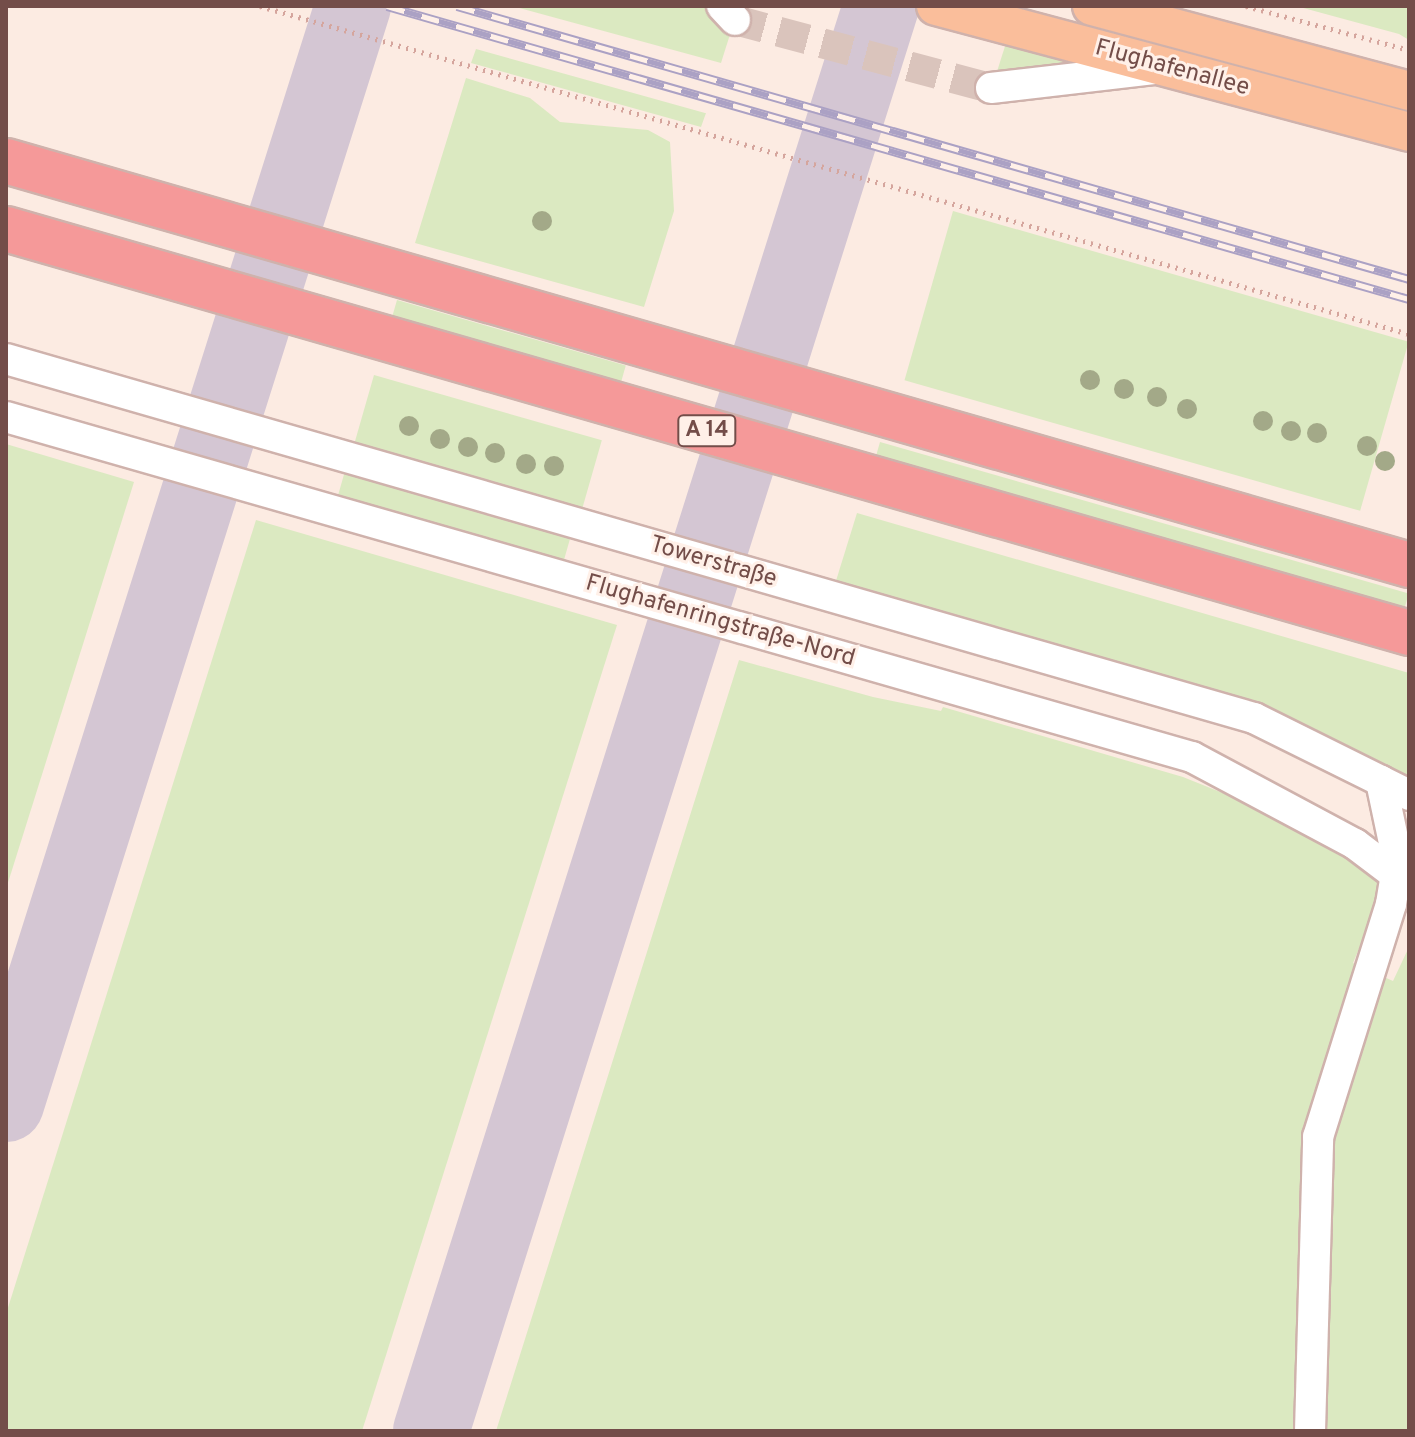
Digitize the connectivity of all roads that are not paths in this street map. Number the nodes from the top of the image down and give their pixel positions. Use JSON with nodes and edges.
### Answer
{"nodes":[{"id":1,"x":936,"y":6,"type":"edge"},
{"id":2,"x":1092,"y":6,"type":"edge"},
{"id":3,"x":1167,"y":68,"type":"junction"},
{"id":4,"x":991,"y":88,"type":"tunnel mouth"},
{"id":5,"x":1409,"y":91,"type":"edge"},
{"id":6,"x":1409,"y":132,"type":"edge"},
{"id":7,"x":6,"y":161,"type":"edge"},
{"id":8,"x":6,"y":229,"type":"edge"},
{"id":9,"x":6,"y":359,"type":"edge"},
{"id":10,"x":6,"y":417,"type":"edge"},
{"id":11,"x":1409,"y":565,"type":"edge"},
{"id":12,"x":1409,"y":633,"type":"edge"},
{"id":13,"x":1381,"y":781,"type":"junction"},
{"id":14,"x":1409,"y":795,"type":"edge"},
{"id":15,"x":1403,"y":880,"type":"edge"},
{"id":16,"x":1310,"y":1431,"type":"edge"}],
"edges":[{"from":1,"to":3,"type":"main road","name":"Flughafenallee"},
{"from":2,"to":5,"type":"main road","name":"Flughafenallee"},
{"from":3,"to":4,"type":"street"},
{"from":3,"to":6,"type":"main road","name":"Flughafenallee"},
{"from":7,"to":11,"type":"highway"},
{"from":8,"to":12,"type":"highway","number":"A 14"},
{"from":9,"to":13,"type":"street","name":"Towerstraße"},
{"from":10,"to":15,"type":"street","name":"Flughafenringstraße-Nord"},
{"from":13,"to":14,"type":"street","name":"Towerstraße"},
{"from":13,"to":15,"type":"street"},
{"from":15,"to":16,"type":"street"}]}
